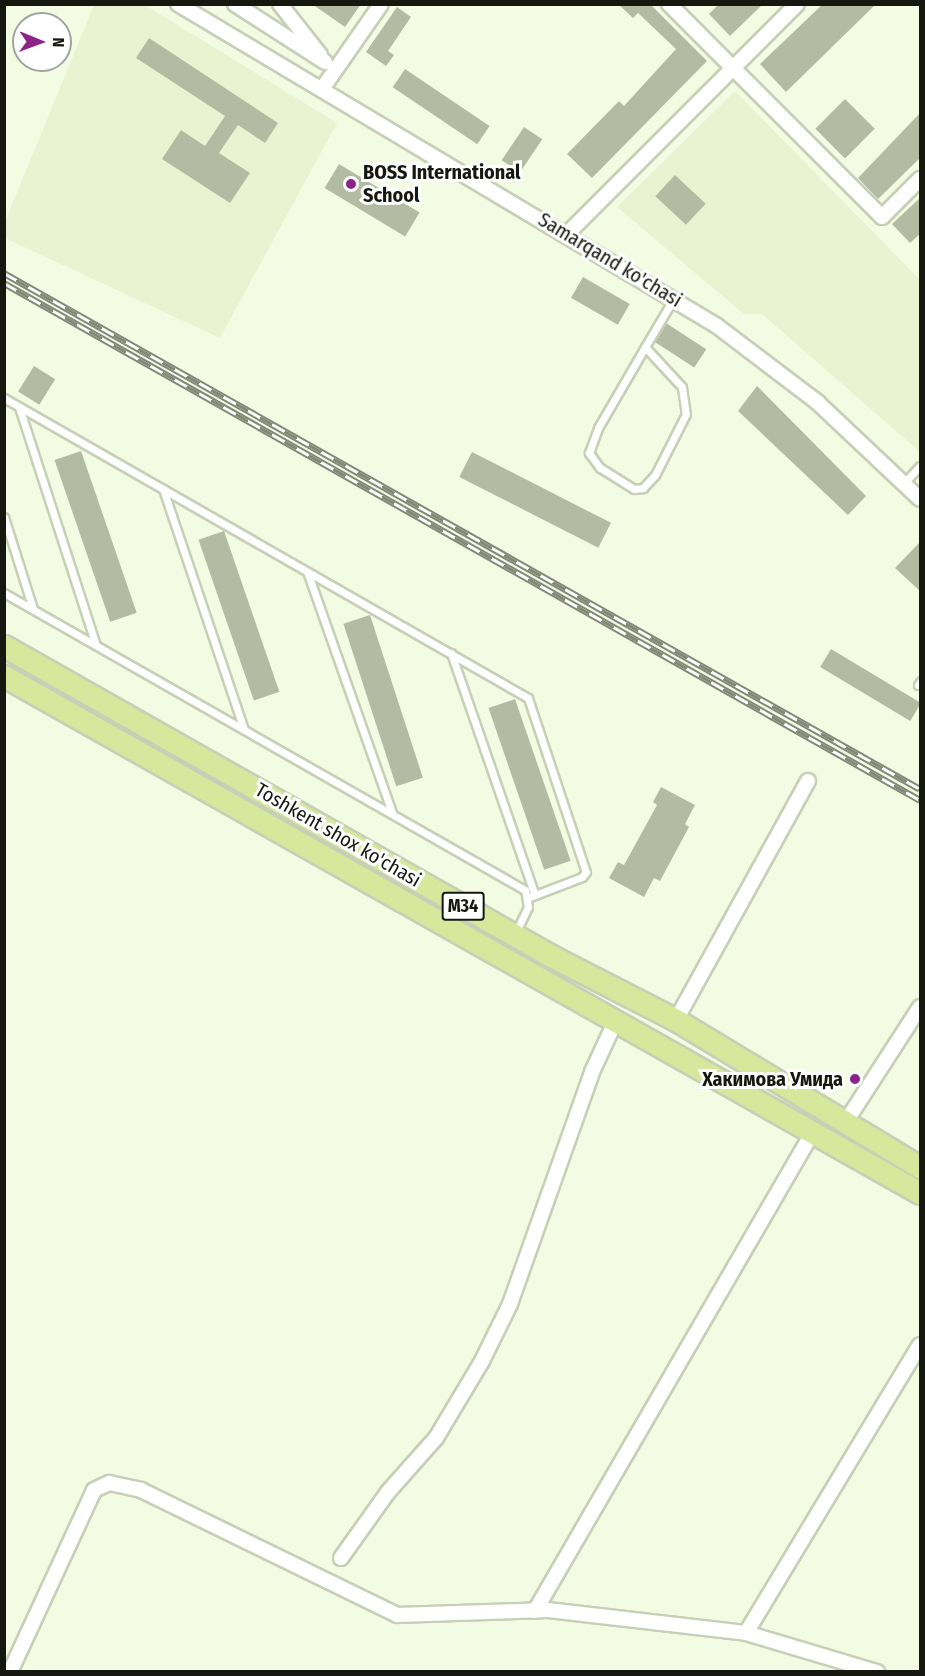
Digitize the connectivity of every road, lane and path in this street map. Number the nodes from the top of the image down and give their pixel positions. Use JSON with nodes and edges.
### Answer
{"nodes":[{"id":1,"x":178,"y":4,"type":"edge"},
{"id":2,"x":235,"y":4,"type":"edge"},
{"id":3,"x":280,"y":4,"type":"edge"},
{"id":4,"x":381,"y":4,"type":"edge"},
{"id":5,"x":669,"y":4,"type":"edge"},
{"id":6,"x":797,"y":4,"type":"edge"},
{"id":7,"x":330,"y":64,"type":"junction"},
{"id":8,"x":733,"y":64,"type":"junction"},
{"id":9,"x":321,"y":89,"type":"junction"},
{"id":10,"x":921,"y":179,"type":"edge"},
{"id":11,"x":567,"y":234,"type":"junction"},
{"id":12,"x":674,"y":298,"type":"junction"},
{"id":13,"x":645,"y":347,"type":"junction"},
{"id":14,"x":4,"y":398,"type":"edge"},
{"id":15,"x":19,"y":407,"type":"junction"},
{"id":16,"x":921,"y":466,"type":"edge"},
{"id":17,"x":904,"y":483,"type":"junction"},
{"id":18,"x":163,"y":489,"type":"junction"},
{"id":19,"x":921,"y":499,"type":"edge"},
{"id":20,"x":4,"y":517,"type":"edge"},
{"id":21,"x":308,"y":574,"type":"junction"},
{"id":22,"x":4,"y":593,"type":"edge"},
{"id":23,"x":33,"y":609,"type":"junction"},
{"id":24,"x":96,"y":645,"type":"junction"},
{"id":25,"x":4,"y":646,"type":"edge"},
{"id":26,"x":452,"y":653,"type":"junction"},
{"id":27,"x":4,"y":676,"type":"edge"},
{"id":28,"x":244,"y":729,"type":"junction"},
{"id":29,"x":808,"y":781,"type":"dead end"},
{"id":30,"x":392,"y":813,"type":"junction"},
{"id":31,"x":532,"y":896,"type":"junction"},
{"id":32,"x":514,"y":935,"type":"junction"},
{"id":33,"x":553,"y":957,"type":"junction"},
{"id":34,"x":540,"y":978,"type":"junction"},
{"id":35,"x":921,"y":1007,"type":"edge"},
{"id":36,"x":615,"y":1020,"type":"junction"},
{"id":37,"x":676,"y":1020,"type":"junction"},
{"id":38,"x":845,"y":1123,"type":"junction"},
{"id":39,"x":814,"y":1130,"type":"junction"},
{"id":40,"x":921,"y":1167,"type":"edge"},
{"id":41,"x":921,"y":1193,"type":"edge"},
{"id":42,"x":921,"y":1345,"type":"edge"},
{"id":43,"x":341,"y":1558,"type":"dead end"},
{"id":44,"x":535,"y":1611,"type":"junction"},
{"id":45,"x":746,"y":1633,"type":"junction"},
{"id":46,"x":10,"y":1671,"type":"edge"},
{"id":47,"x":877,"y":1671,"type":"edge"}],
"edges":[{"from":1,"to":9,"type":"street","name":"Samarqand ko'chasi"},
{"from":2,"to":7,"type":"street"},
{"from":3,"to":7,"type":"street"},
{"from":4,"to":7,"type":"street"},
{"from":5,"to":8,"type":"street"},
{"from":6,"to":8,"type":"street"},
{"from":7,"to":9,"type":"street"},
{"from":8,"to":10,"type":"street"},
{"from":8,"to":11,"type":"street"},
{"from":9,"to":11,"type":"street","name":"Samarqand ko'chasi"},
{"from":11,"to":12,"type":"street","name":"Samarqand ko'chasi"},
{"from":12,"to":13,"type":"lane"},
{"from":12,"to":17,"type":"street","name":"Samarqand ko'chasi"},
{"from":13,"to":13,"type":"lane"},
{"from":14,"to":15,"type":"lane"},
{"from":15,"to":18,"type":"lane"},
{"from":15,"to":24,"type":"lane"},
{"from":16,"to":17,"type":"lane"},
{"from":17,"to":19,"type":"street","name":"Samarqand ko'chasi"},
{"from":18,"to":21,"type":"lane"},
{"from":18,"to":28,"type":"lane"},
{"from":20,"to":23,"type":"lane"},
{"from":21,"to":26,"type":"lane"},
{"from":21,"to":30,"type":"lane"},
{"from":22,"to":23,"type":"lane"},
{"from":23,"to":24,"type":"lane"},
{"from":24,"to":28,"type":"lane"},
{"from":25,"to":32,"type":"main road","name":"Toshkent shox ko'chasi","number":"M34"},
{"from":26,"to":31,"type":"lane"},
{"from":26,"to":31,"type":"lane"},
{"from":27,"to":34,"type":"main road","name":"Toshkent shox ko'chasi","number":"M34"},
{"from":28,"to":30,"type":"lane"},
{"from":29,"to":37,"type":"street"},
{"from":30,"to":31,"type":"lane"},
{"from":31,"to":32,"type":"lane"},
{"from":32,"to":33,"type":"main road","name":"Toshkent shox ko'chasi","number":"M34"},
{"from":33,"to":34,"type":"main road"},
{"from":33,"to":37,"type":"main road","name":"Toshkent shox ko'chasi","number":"M34"},
{"from":34,"to":36,"type":"main road","name":"Toshkent shox ko'chasi","number":"M34"},
{"from":35,"to":38,"type":"street"},
{"from":36,"to":39,"type":"main road","name":"Toshkent shox ko'chasi","number":"M34"},
{"from":36,"to":43,"type":"street"},
{"from":37,"to":38,"type":"main road","name":"Toshkent shox ko'chasi","number":"M34"},
{"from":38,"to":40,"type":"main road","name":"Toshkent shox ko'chasi","number":"M34"},
{"from":39,"to":41,"type":"main road","name":"Toshkent shox ko'chasi","number":"M34"},
{"from":39,"to":44,"type":"street"},
{"from":42,"to":45,"type":"street"},
{"from":44,"to":45,"type":"street"},
{"from":44,"to":46,"type":"street"},
{"from":45,"to":47,"type":"street"}]}
